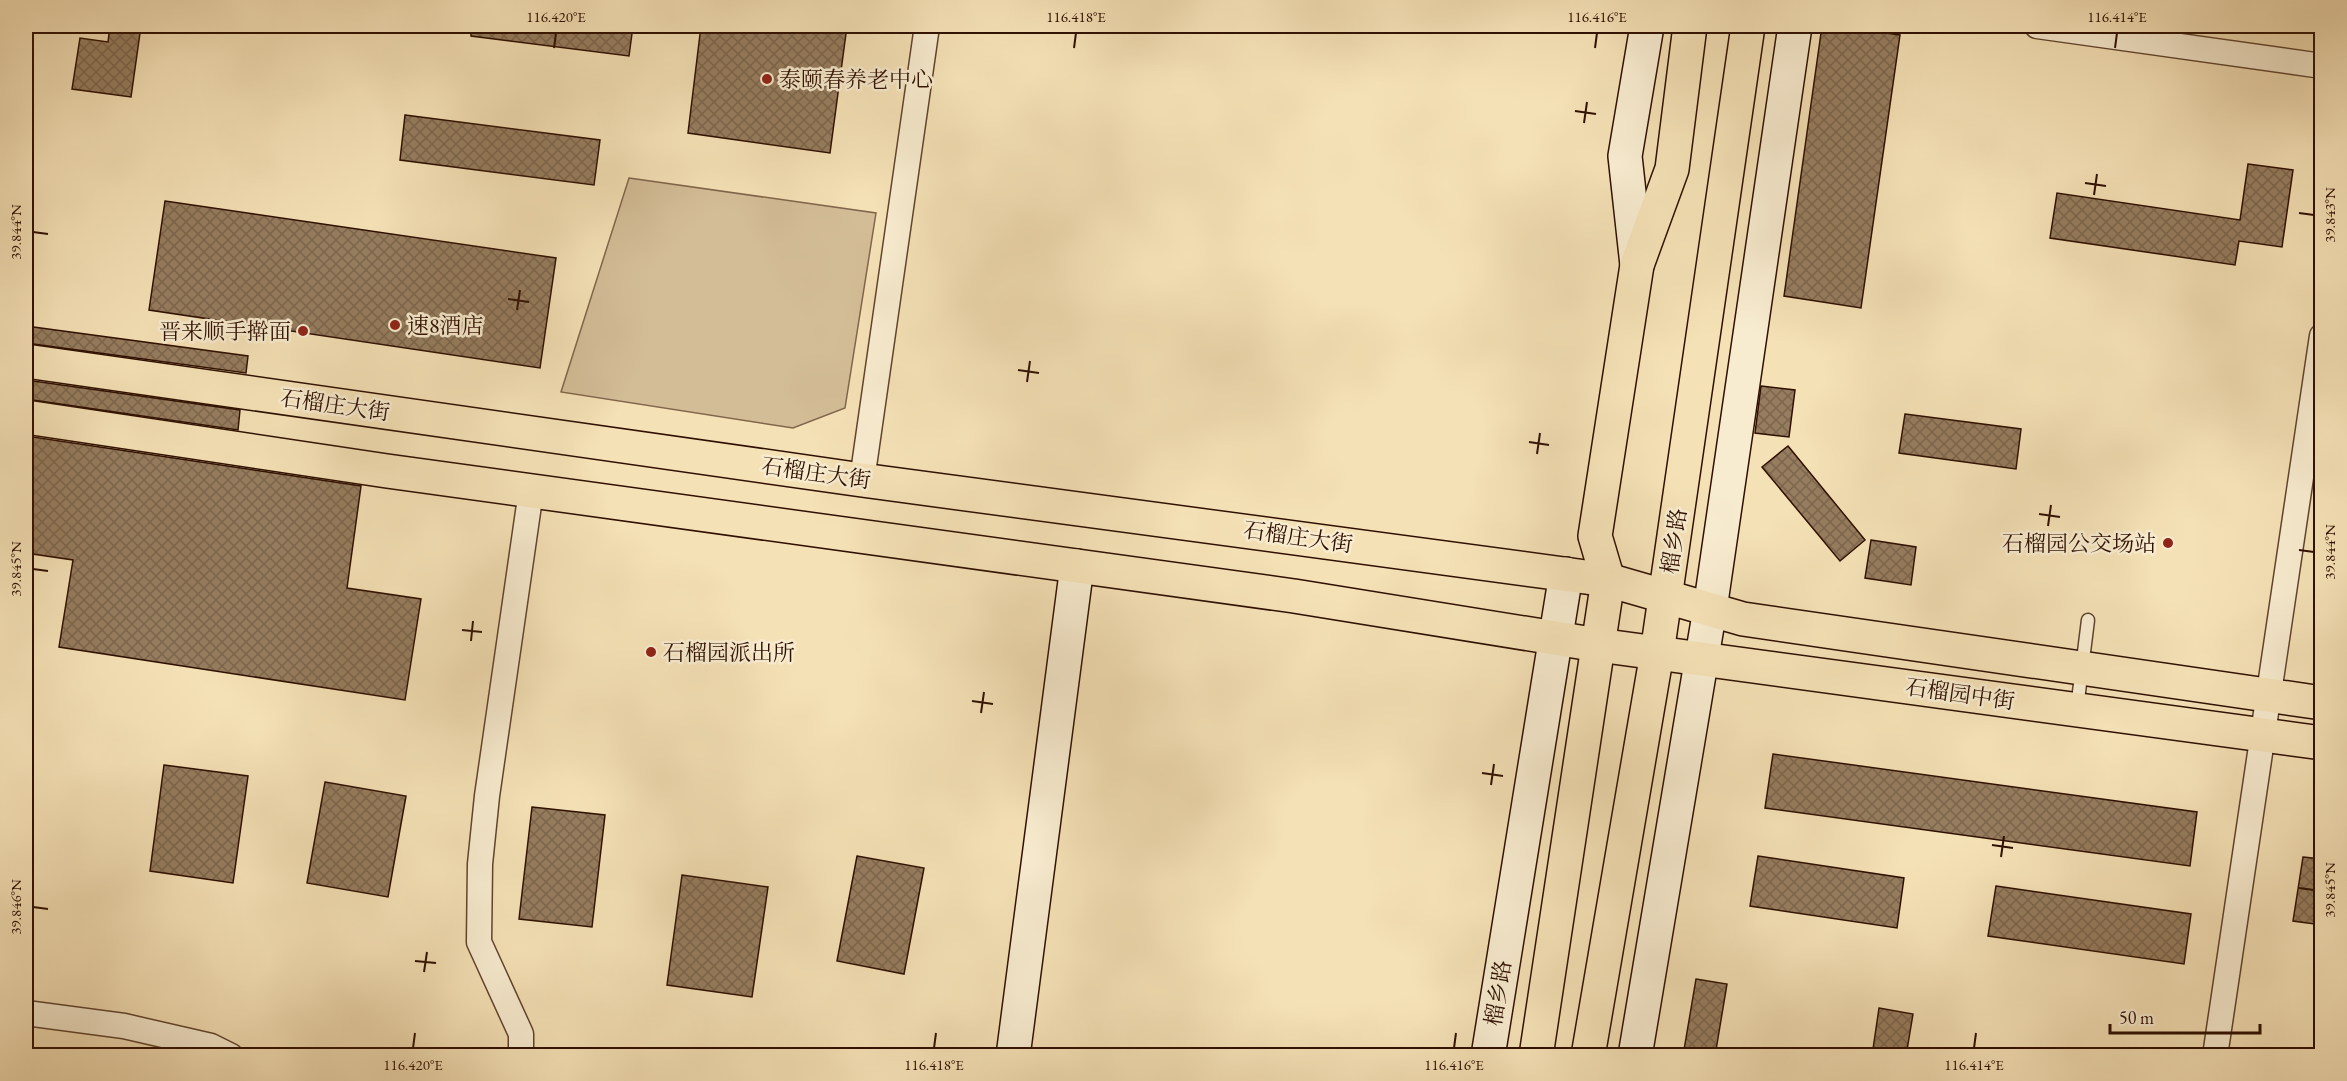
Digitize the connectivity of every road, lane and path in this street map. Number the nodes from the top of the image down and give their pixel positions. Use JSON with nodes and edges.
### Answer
{"nodes":[{"id":1,"x":927,"y":26,"type":"edge"},
{"id":2,"x":1647,"y":26,"type":"edge"},
{"id":3,"x":1690,"y":26,"type":"edge"},
{"id":4,"x":1748,"y":26,"type":"edge"},
{"id":5,"x":1795,"y":26,"type":"edge"},
{"id":6,"x":2037,"y":26,"type":"edge"},
{"id":7,"x":2322,"y":66,"type":"edge"},
{"id":8,"x":1637,"y":265,"type":"junction"},
{"id":9,"x":2322,"y":336,"type":"edge"},
{"id":10,"x":26,"y":361,"type":"edge"},
{"id":11,"x":26,"y":417,"type":"edge"},
{"id":12,"x":862,"y":480,"type":"junction"},
{"id":13,"x":531,"y":490,"type":"junction"},
{"id":14,"x":1077,"y":566,"type":"junction"},
{"id":15,"x":1566,"y":574,"type":"junction"},
{"id":16,"x":1608,"y":580,"type":"junction"},
{"id":17,"x":1666,"y":598,"type":"junction"},
{"id":18,"x":1710,"y":609,"type":"junction"},
{"id":19,"x":2088,"y":620,"type":"dead end"},
{"id":20,"x":1556,"y":638,"type":"junction"},
{"id":21,"x":1598,"y":645,"type":"junction"},
{"id":22,"x":1658,"y":653,"type":"junction"},
{"id":23,"x":1702,"y":659,"type":"junction"},
{"id":24,"x":2082,"y":668,"type":"junction"},
{"id":25,"x":2268,"y":694,"type":"junction"},
{"id":26,"x":2322,"y":703,"type":"edge"},
{"id":27,"x":2077,"y":710,"type":"junction"},
{"id":28,"x":2262,"y":735,"type":"junction"},
{"id":29,"x":2322,"y":743,"type":"edge"},
{"id":30,"x":26,"y":1013,"type":"edge"},
{"id":31,"x":231,"y":1056,"type":"edge"},
{"id":32,"x":521,"y":1056,"type":"edge"},
{"id":33,"x":1013,"y":1056,"type":"edge"},
{"id":34,"x":1488,"y":1056,"type":"edge"},
{"id":35,"x":1536,"y":1056,"type":"edge"},
{"id":36,"x":1588,"y":1056,"type":"edge"},
{"id":37,"x":1635,"y":1056,"type":"edge"},
{"id":38,"x":2215,"y":1056,"type":"edge"}],
"edges":[{"from":1,"to":12,"type":"street"},
{"from":2,"to":8,"type":"street","name":"榴乡路"},
{"from":3,"to":8,"type":"main road","name":"榴乡路"},
{"from":4,"to":17,"type":"main road","name":"榴乡路"},
{"from":5,"to":18,"type":"street","name":"榴乡路"},
{"from":6,"to":7,"type":"street"},
{"from":8,"to":16,"type":"main road","name":"榴乡路"},
{"from":9,"to":25,"type":"street"},
{"from":10,"to":12,"type":"main road","name":"石榴庄大街"},
{"from":11,"to":13,"type":"main road"},
{"from":12,"to":15,"type":"main road","name":"石榴庄大街"},
{"from":13,"to":14,"type":"main road"},
{"from":13,"to":32,"type":"street"},
{"from":14,"to":20,"type":"main road"},
{"from":14,"to":33,"type":"street"},
{"from":15,"to":16,"type":"main road","name":"石榴庄大街"},
{"from":15,"to":20,"type":"street","name":"榴乡路"},
{"from":16,"to":17,"type":"main road","name":"石榴园中街"},
{"from":16,"to":21,"type":"main road","name":"榴乡路"},
{"from":17,"to":18,"type":"main road","name":"石榴园中街"},
{"from":17,"to":22,"type":"main road","name":"榴乡路"},
{"from":18,"to":23,"type":"street","name":"榴乡路"},
{"from":18,"to":24,"type":"main road","name":"石榴园中街"},
{"from":19,"to":24,"type":"lane"},
{"from":20,"to":21,"type":"main road"},
{"from":20,"to":34,"type":"street","name":"榴乡路"},
{"from":21,"to":22,"type":"main road","name":"石榴园中街"},
{"from":21,"to":35,"type":"main road","name":"榴乡路"},
{"from":22,"to":23,"type":"main road","name":"石榴园中街"},
{"from":22,"to":36,"type":"main road","name":"榴乡路"},
{"from":23,"to":27,"type":"main road","name":"石榴园中街"},
{"from":23,"to":37,"type":"street","name":"榴乡路"},
{"from":24,"to":25,"type":"main road","name":"石榴园中街"},
{"from":24,"to":27,"type":"lane"},
{"from":25,"to":26,"type":"main road","name":"石榴园中街"},
{"from":25,"to":28,"type":"street"},
{"from":27,"to":28,"type":"main road","name":"石榴园中街"},
{"from":28,"to":29,"type":"main road","name":"石榴园中街"},
{"from":28,"to":38,"type":"street"},
{"from":30,"to":31,"type":"street"}]}
